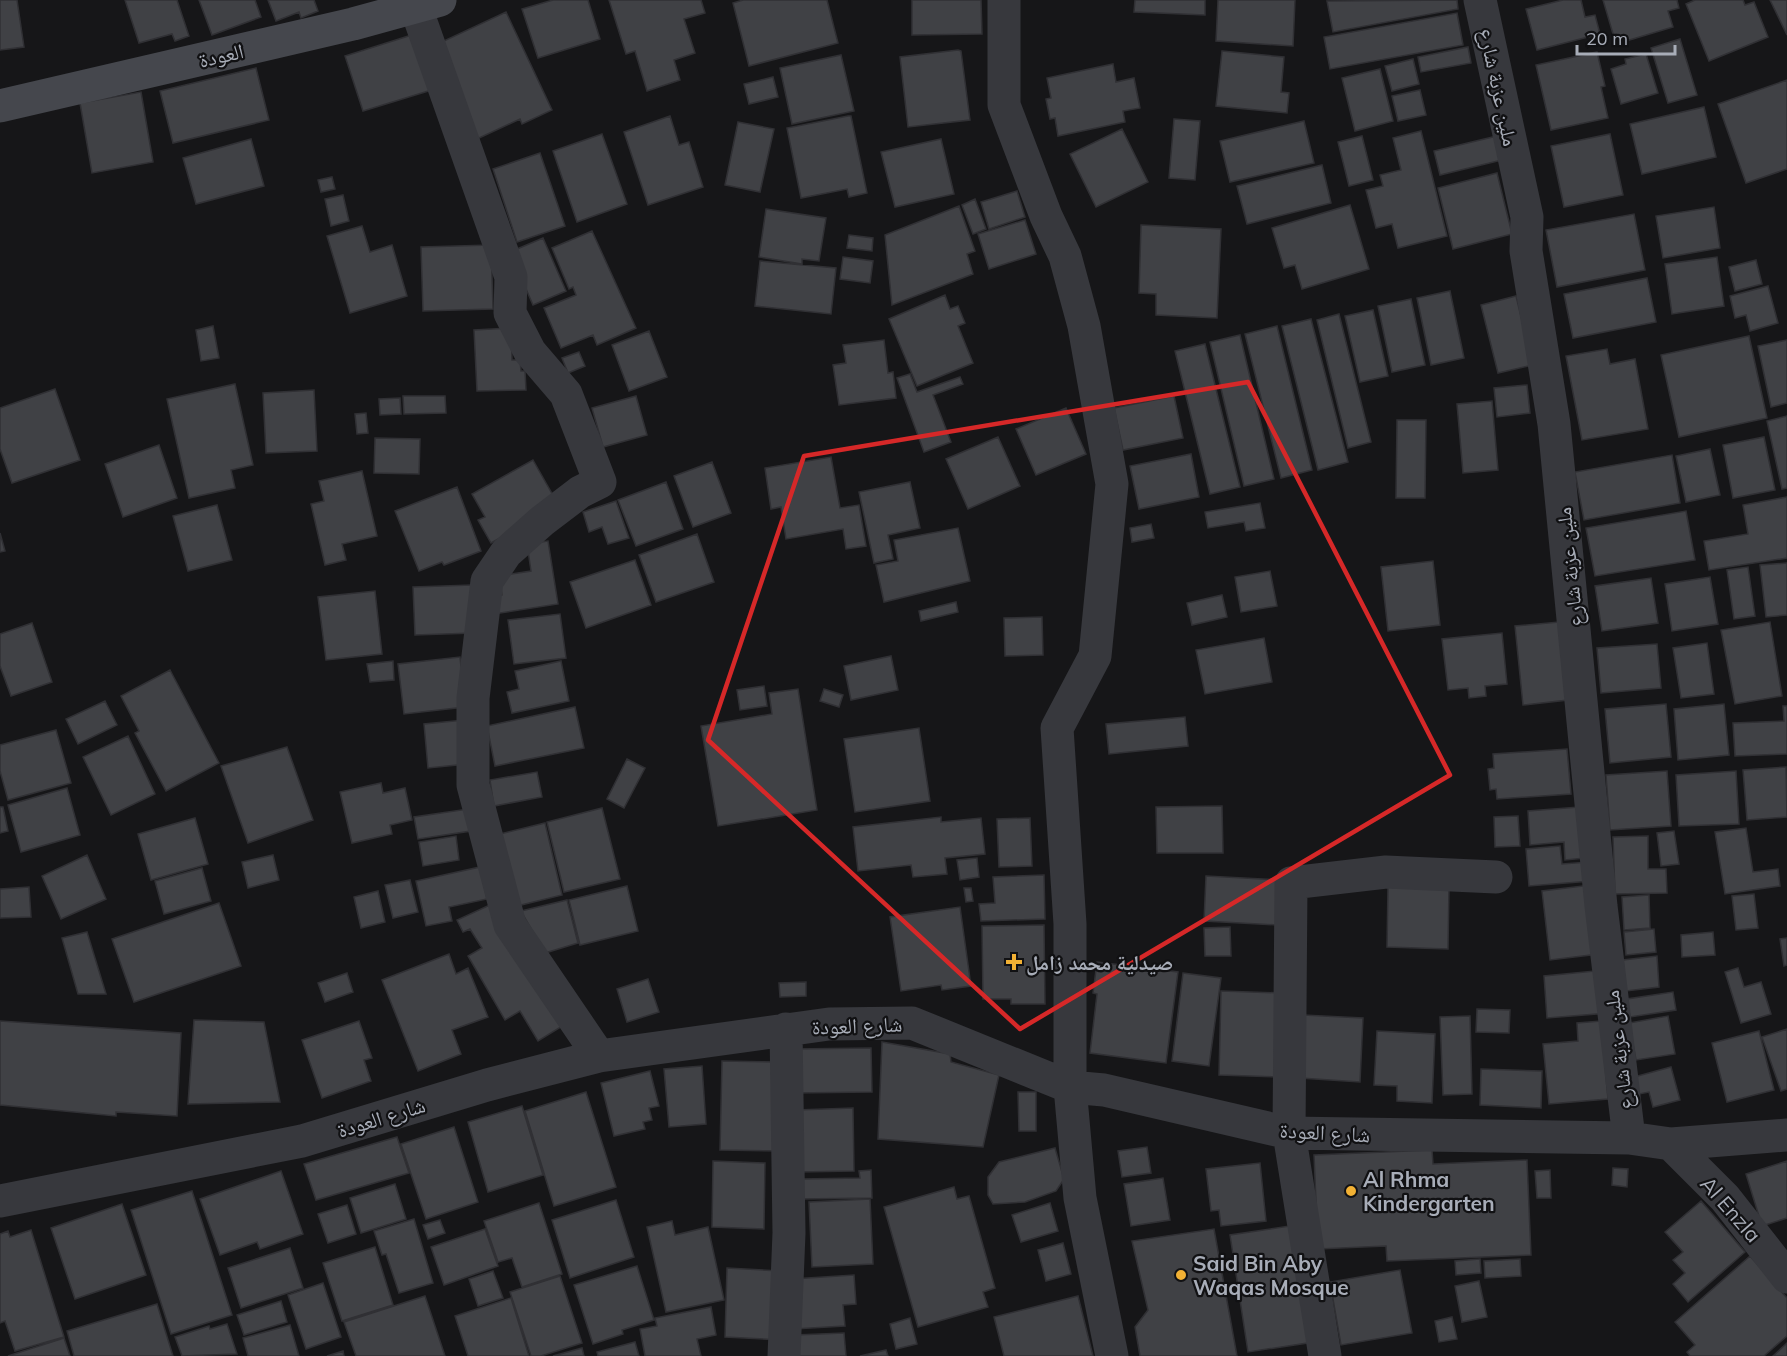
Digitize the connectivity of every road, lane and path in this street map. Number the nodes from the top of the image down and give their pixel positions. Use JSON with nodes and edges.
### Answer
{"nodes":[{"id":1,"x":1004,"y":0,"type":"edge"},
{"id":2,"x":1480,"y":0,"type":"edge"},
{"id":3,"x":428,"y":4,"type":"edge"},
{"id":4,"x":0,"y":106,"type":"edge"},
{"id":5,"x":1496,"y":877,"type":"dead end"},
{"id":6,"x":786,"y":1029,"type":"junction"},
{"id":7,"x":599,"y":1056,"type":"junction"},
{"id":8,"x":1070,"y":1087,"type":"junction"},
{"id":9,"x":1289,"y":1133,"type":"junction"},
{"id":10,"x":1787,"y":1135,"type":"edge"},
{"id":11,"x":1629,"y":1138,"type":"junction"},
{"id":12,"x":1671,"y":1144,"type":"junction"},
{"id":13,"x":0,"y":1201,"type":"edge"},
{"id":14,"x":1787,"y":1277,"type":"edge"},
{"id":15,"x":784,"y":1356,"type":"edge"},
{"id":16,"x":1112,"y":1356,"type":"edge"},
{"id":17,"x":1325,"y":1356,"type":"edge"}],
"edges":[{"from":1,"to":8,"type":"street"},
{"from":2,"to":11,"type":"street","name":"ملين عزبة شارع"},
{"from":3,"to":4,"type":"main road","name":"العودة"},
{"from":3,"to":7,"type":"street"},
{"from":5,"to":9,"type":"street"},
{"from":6,"to":7,"type":"street","name":"شارع العودة"},
{"from":6,"to":8,"type":"street","name":"شارع العودة"},
{"from":6,"to":15,"type":"street"},
{"from":7,"to":13,"type":"street","name":"شارع العودة"},
{"from":8,"to":9,"type":"street","name":"شارع العودة"},
{"from":8,"to":16,"type":"street"},
{"from":9,"to":11,"type":"street","name":"شارع العودة"},
{"from":9,"to":17,"type":"street"},
{"from":10,"to":12,"type":"street","name":"شارع العودة"},
{"from":11,"to":12,"type":"street","name":"شارع العودة"},
{"from":12,"to":14,"type":"street","name":"Al Enzla"}]}
